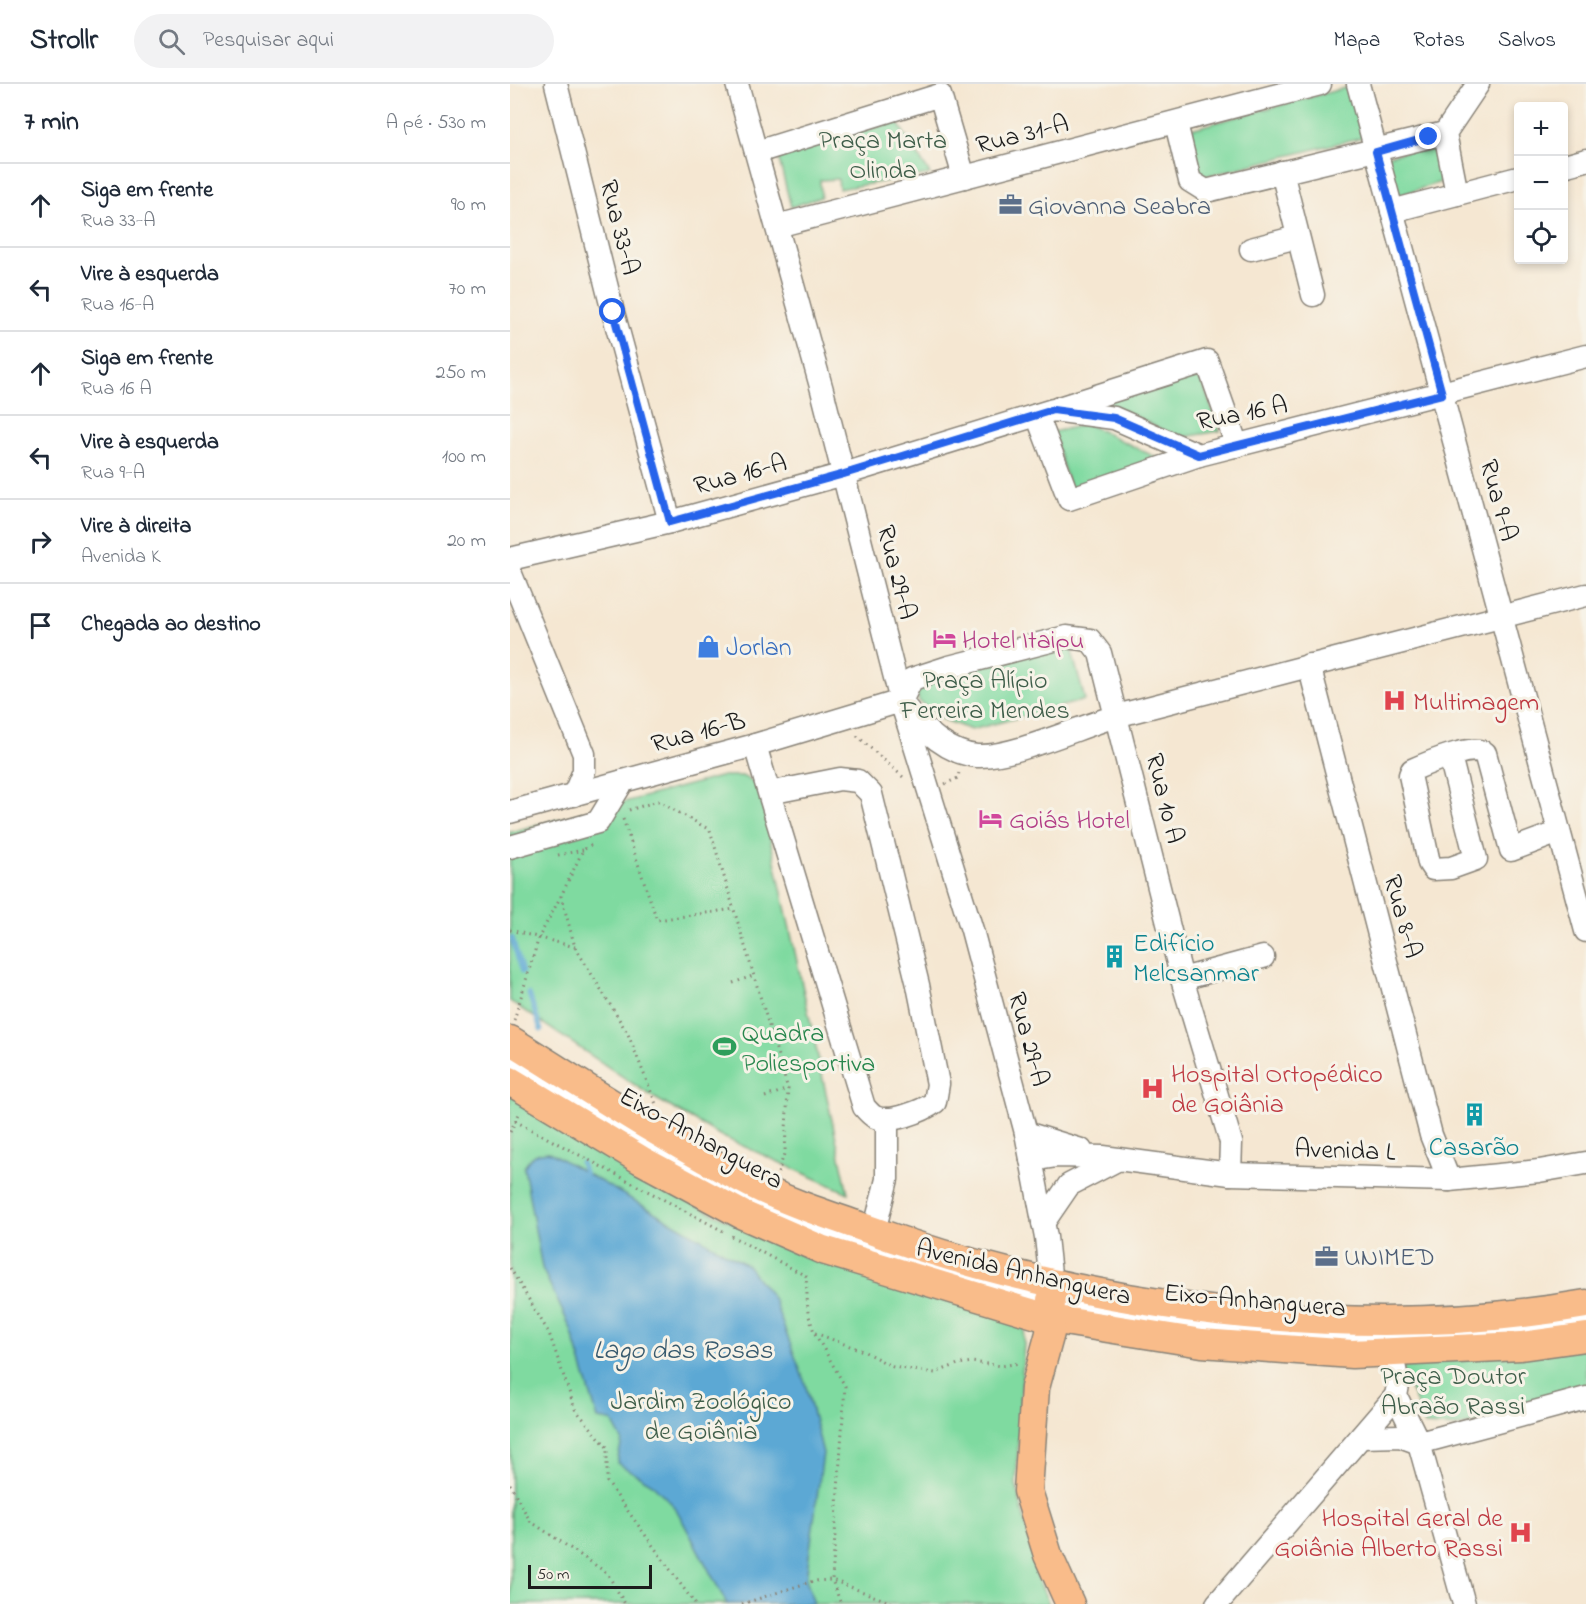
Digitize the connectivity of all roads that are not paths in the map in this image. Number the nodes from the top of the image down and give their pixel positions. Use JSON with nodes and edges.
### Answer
{"nodes":[{"id":1,"x":556,"y":84,"type":"edge"},
{"id":2,"x":737,"y":84,"type":"edge"},
{"id":3,"x":1320,"y":84,"type":"edge"},
{"id":4,"x":1358,"y":84,"type":"edge"},
{"id":5,"x":1478,"y":84,"type":"edge"},
{"id":6,"x":1176,"y":123,"type":"junction"},
{"id":7,"x":1445,"y":133,"type":"junction"},
{"id":8,"x":757,"y":152,"type":"junction"},
{"id":9,"x":1376,"y":152,"type":"junction"},
{"id":10,"x":1586,"y":160,"type":"edge"},
{"id":11,"x":1568,"y":165,"type":"edge"},
{"id":12,"x":1282,"y":172,"type":"junction"},
{"id":13,"x":964,"y":177,"type":"junction"},
{"id":14,"x":1514,"y":179,"type":"edge"},
{"id":15,"x":1457,"y":194,"type":"junction"},
{"id":16,"x":1392,"y":211,"type":"junction"},
{"id":17,"x":777,"y":226,"type":"junction"},
{"id":18,"x":1298,"y":237,"type":"junction"},
{"id":19,"x":1251,"y":249,"type":"dead end"},
{"id":20,"x":1313,"y":295,"type":"dead end"},
{"id":21,"x":1586,"y":356,"type":"edge"},
{"id":22,"x":1442,"y":394,"type":"junction"},
{"id":23,"x":1045,"y":412,"type":"junction"},
{"id":24,"x":1237,"y":446,"type":"junction"},
{"id":25,"x":1199,"y":455,"type":"junction"},
{"id":26,"x":844,"y":474,"type":"junction"},
{"id":27,"x":670,"y":522,"type":"junction"},
{"id":28,"x":510,"y":560,"type":"edge"},
{"id":29,"x":510,"y":572,"type":"edge"},
{"id":30,"x":1586,"y":595,"type":"edge"},
{"id":31,"x":1502,"y":617,"type":"junction"},
{"id":32,"x":1309,"y":665,"type":"junction"},
{"id":33,"x":901,"y":700,"type":"junction"},
{"id":34,"x":1116,"y":716,"type":"junction"},
{"id":35,"x":755,"y":745,"type":"junction"},
{"id":36,"x":1450,"y":756,"type":"junction"},
{"id":37,"x":623,"y":781,"type":"junction"},
{"id":38,"x":769,"y":793,"type":"junction"},
{"id":39,"x":574,"y":795,"type":"junction"},
{"id":40,"x":510,"y":812,"type":"edge"},
{"id":41,"x":1561,"y":839,"type":"junction"},
{"id":42,"x":510,"y":847,"type":"edge"},
{"id":43,"x":1516,"y":848,"type":"junction"},
{"id":44,"x":1476,"y":859,"type":"junction"},
{"id":45,"x":1586,"y":931,"type":"edge"},
{"id":46,"x":1263,"y":957,"type":"dead end"},
{"id":47,"x":1182,"y":980,"type":"junction"},
{"id":48,"x":512,"y":1030,"type":"edge"},
{"id":49,"x":510,"y":1053,"type":"edge"},
{"id":50,"x":510,"y":1066,"type":"edge"},
{"id":51,"x":538,"y":1076,"type":"junction"},
{"id":52,"x":510,"y":1081,"type":"edge"},
{"id":53,"x":887,"y":1119,"type":"junction"},
{"id":54,"x":1026,"y":1132,"type":"junction"},
{"id":55,"x":1110,"y":1158,"type":"junction"},
{"id":56,"x":1031,"y":1160,"type":"junction"},
{"id":57,"x":1586,"y":1163,"type":"edge"},
{"id":58,"x":1230,"y":1174,"type":"junction"},
{"id":59,"x":1449,"y":1180,"type":"junction"},
{"id":60,"x":1043,"y":1223,"type":"junction"},
{"id":61,"x":874,"y":1232,"type":"junction"},
{"id":62,"x":1051,"y":1301,"type":"junction"},
{"id":63,"x":1586,"y":1304,"type":"edge"},
{"id":64,"x":1586,"y":1320,"type":"edge"},
{"id":65,"x":1586,"y":1337,"type":"edge"},
{"id":66,"x":1393,"y":1359,"type":"junction"},
{"id":67,"x":1396,"y":1396,"type":"junction"},
{"id":68,"x":1586,"y":1398,"type":"edge"},
{"id":69,"x":1361,"y":1437,"type":"junction"},
{"id":70,"x":1419,"y":1443,"type":"junction"},
{"id":71,"x":1070,"y":1604,"type":"edge"},
{"id":72,"x":1217,"y":1604,"type":"edge"},
{"id":73,"x":1464,"y":1604,"type":"edge"}],
"edges":[{"from":1,"to":27,"type":"street","name":"Rua 33-A"},
{"from":2,"to":8,"type":"street","name":"Rua 29-A"},
{"from":3,"to":6,"type":"street","name":"Rua 31-A"},
{"from":4,"to":9,"type":"street","name":"Rua 9-A"},
{"from":5,"to":7,"type":"street"},
{"from":6,"to":12,"type":"street"},
{"from":6,"to":13,"type":"street","name":"Rua 31-A"},
{"from":7,"to":9,"type":"street"},
{"from":7,"to":15,"type":"street"},
{"from":8,"to":13,"type":"street"},
{"from":8,"to":17,"type":"street","name":"Rua 29-A"},
{"from":9,"to":12,"type":"street"},
{"from":9,"to":16,"type":"street","name":"Rua 9-A"},
{"from":10,"to":11,"type":"street"},
{"from":12,"to":18,"type":"street"},
{"from":13,"to":17,"type":"street","name":"Rua 31-A"},
{"from":14,"to":15,"type":"street"},
{"from":15,"to":16,"type":"street"},
{"from":16,"to":22,"type":"street","name":"Rua 9-A"},
{"from":17,"to":26,"type":"street","name":"Rua 29-A"},
{"from":18,"to":19,"type":"street"},
{"from":18,"to":20,"type":"street"},
{"from":21,"to":22,"type":"street","name":"Rua 16 A"},
{"from":22,"to":24,"type":"street","name":"Rua 16 A"},
{"from":22,"to":31,"type":"street","name":"Rua 9-A"},
{"from":23,"to":24,"type":"street"},
{"from":23,"to":25,"type":"street","name":"Rua 16 A"},
{"from":23,"to":25,"type":"street"},
{"from":23,"to":26,"type":"street","name":"Rua 16 A"},
{"from":24,"to":25,"type":"street","name":"Rua 16 A"},
{"from":26,"to":27,"type":"street","name":"Rua 16-A"},
{"from":26,"to":33,"type":"street","name":"Rua 29-A"},
{"from":27,"to":28,"type":"street","name":"Rua 16-A"},
{"from":29,"to":39,"type":"street"},
{"from":30,"to":31,"type":"street"},
{"from":31,"to":32,"type":"street"},
{"from":31,"to":41,"type":"street","name":"Rua 9-A"},
{"from":32,"to":34,"type":"street"},
{"from":32,"to":59,"type":"street","name":"Rua 8-A"},
{"from":33,"to":34,"type":"street"},
{"from":33,"to":34,"type":"street","name":"Rua 10 A"},
{"from":33,"to":35,"type":"street","name":"Rua 16-B"},
{"from":33,"to":54,"type":"street","name":"Rua 29-A"},
{"from":34,"to":47,"type":"street","name":"Rua 10 A"},
{"from":35,"to":37,"type":"street","name":"Rua 16-B"},
{"from":35,"to":38,"type":"street"},
{"from":36,"to":43,"type":"street"},
{"from":36,"to":44,"type":"street"},
{"from":36,"to":44,"type":"street"},
{"from":37,"to":39,"type":"street","name":"Rua 16-B"},
{"from":37,"to":42,"type":"street"},
{"from":38,"to":53,"type":"street"},
{"from":38,"to":53,"type":"street"},
{"from":39,"to":40,"type":"street","name":"Rua 16-B"},
{"from":41,"to":43,"type":"street"},
{"from":41,"to":45,"type":"street","name":"Rua 9-A"},
{"from":43,"to":44,"type":"street"},
{"from":46,"to":47,"type":"street"},
{"from":47,"to":58,"type":"street","name":"Rua 10 A"},
{"from":48,"to":61,"type":"main road","name":"Avenida Anhanguera"},
{"from":49,"to":51,"type":"street","name":"Eixo-Anhanguera"},
{"from":50,"to":51,"type":"street","name":"Eixo-Anhanguera"},
{"from":51,"to":62,"type":"street","name":"Eixo-Anhanguera"},
{"from":52,"to":62,"type":"main road","name":"Avenida Anhanguera"},
{"from":53,"to":61,"type":"street"},
{"from":54,"to":55,"type":"street","name":"Avenida L"},
{"from":54,"to":56,"type":"street","name":"Rua 29-A"},
{"from":55,"to":56,"type":"street","name":"Avenida L"},
{"from":55,"to":58,"type":"street","name":"Avenida L"},
{"from":55,"to":60,"type":"street"},
{"from":56,"to":60,"type":"street","name":"Rua 29-A"},
{"from":57,"to":59,"type":"street","name":"Avenida L"},
{"from":58,"to":59,"type":"street","name":"Avenida L"},
{"from":60,"to":62,"type":"street","name":"Rua 29-A"},
{"from":61,"to":62,"type":"main road","name":"Avenida Anhanguera"},
{"from":62,"to":63,"type":"main road","name":"Avenida Anhanguera"},
{"from":62,"to":64,"type":"street","name":"Eixo-Anhanguera"},
{"from":62,"to":66,"type":"main road","name":"Avenida Anhanguera"},
{"from":62,"to":71,"type":"main road"},
{"from":65,"to":66,"type":"main road","name":"Avenida Anhanguera"},
{"from":66,"to":67,"type":"street"},
{"from":67,"to":69,"type":"street"},
{"from":67,"to":70,"type":"street"},
{"from":68,"to":70,"type":"street"},
{"from":69,"to":70,"type":"street"},
{"from":69,"to":72,"type":"street"},
{"from":70,"to":73,"type":"street"}]}
